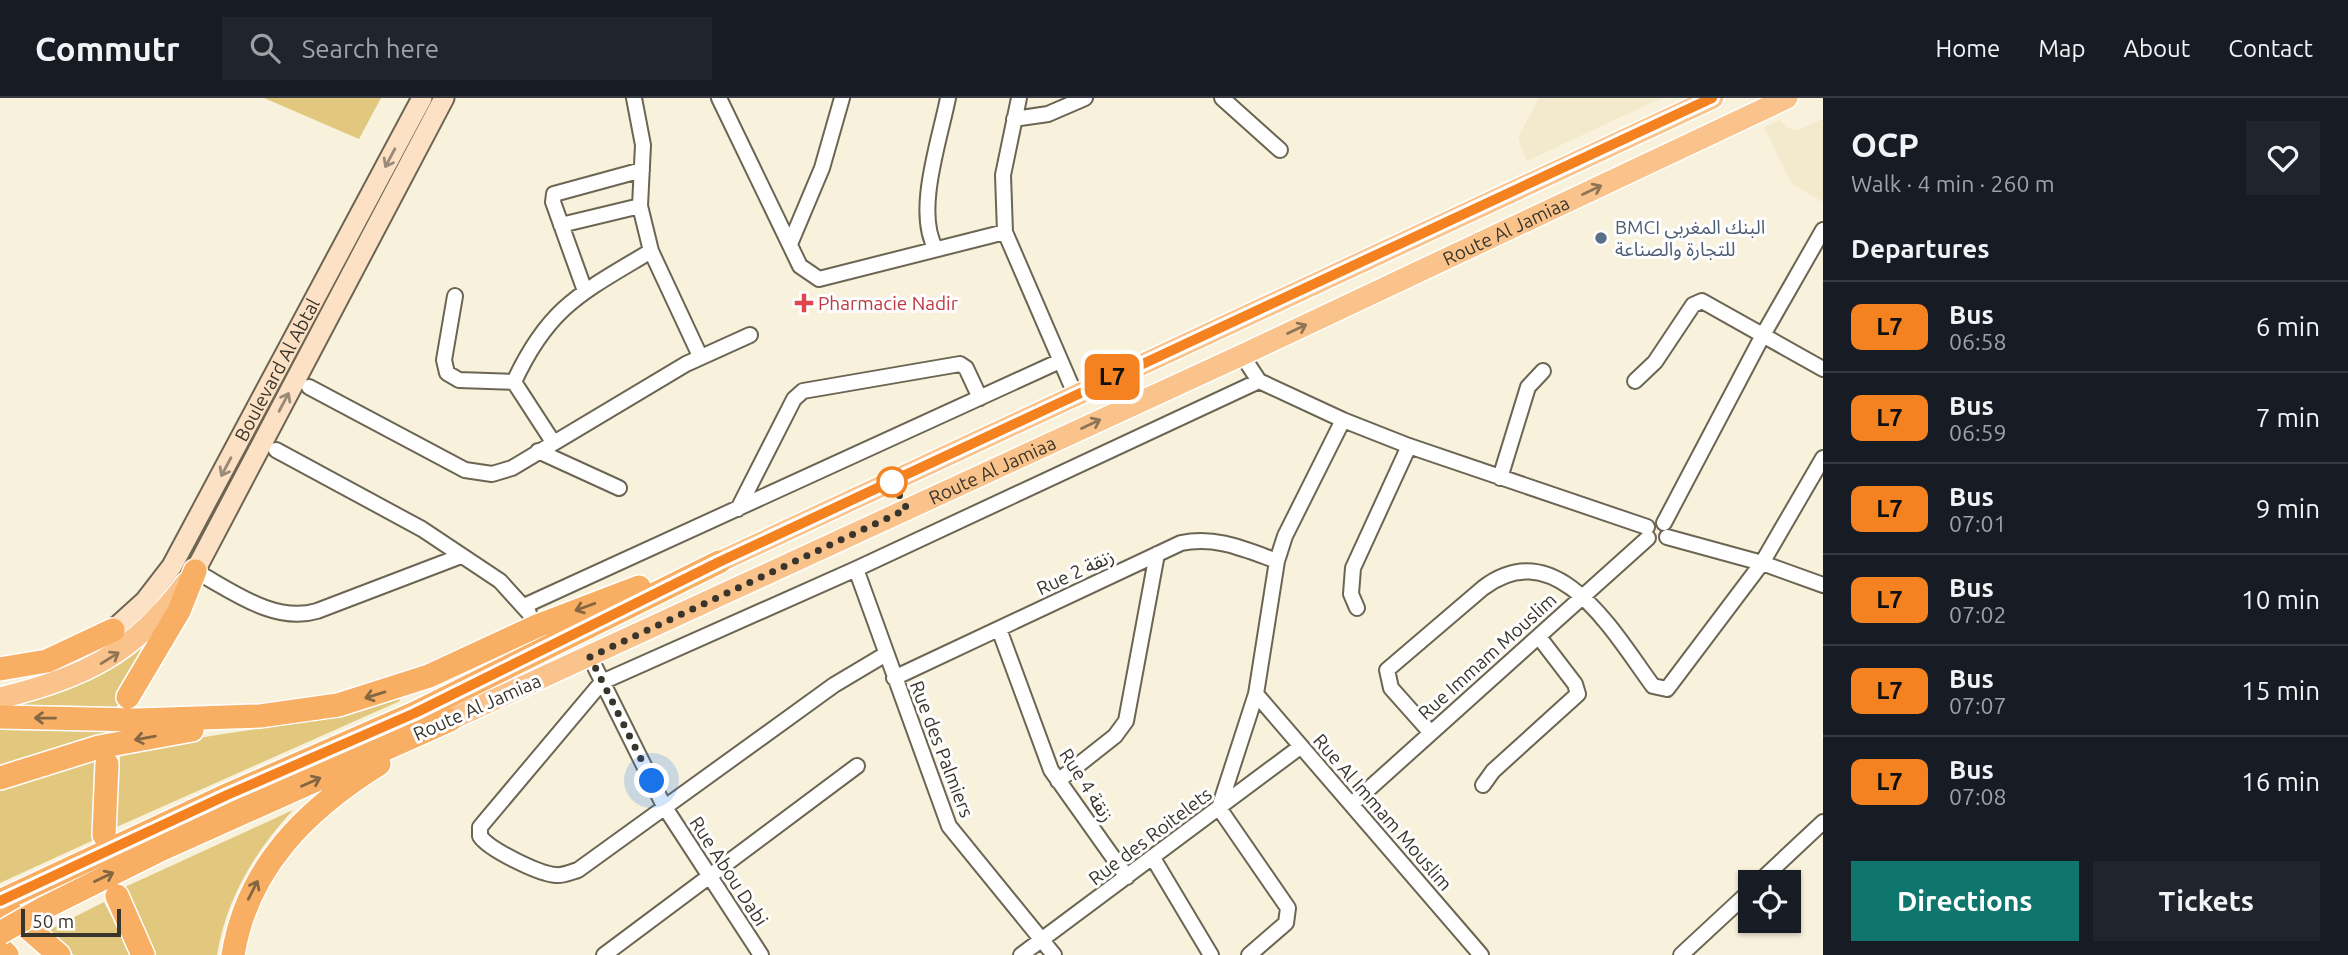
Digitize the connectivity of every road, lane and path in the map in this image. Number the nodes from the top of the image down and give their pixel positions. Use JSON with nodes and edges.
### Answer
{"nodes":[{"id":1,"x":422,"y":98,"type":"edge"},
{"id":2,"x":444,"y":98,"type":"edge"},
{"id":3,"x":634,"y":98,"type":"edge"},
{"id":4,"x":719,"y":98,"type":"edge"},
{"id":5,"x":842,"y":98,"type":"edge"},
{"id":6,"x":948,"y":98,"type":"edge"},
{"id":7,"x":1019,"y":98,"type":"edge"},
{"id":8,"x":1085,"y":98,"type":"edge"},
{"id":9,"x":1222,"y":98,"type":"edge"},
{"id":10,"x":1713,"y":98,"type":"edge"},
{"id":11,"x":1787,"y":98,"type":"edge"},
{"id":12,"x":1014,"y":119,"type":"junction"},
{"id":13,"x":1280,"y":150,"type":"dead end"},
{"id":14,"x":642,"y":170,"type":"junction"},
{"id":15,"x":640,"y":206,"type":"junction"},
{"id":16,"x":561,"y":225,"type":"junction"},
{"id":17,"x":1823,"y":230,"type":"edge"},
{"id":18,"x":1005,"y":232,"type":"junction"},
{"id":19,"x":790,"y":244,"type":"junction"},
{"id":20,"x":936,"y":249,"type":"junction"},
{"id":21,"x":651,"y":251,"type":"junction"},
{"id":22,"x":585,"y":290,"type":"junction"},
{"id":23,"x":456,"y":296,"type":"dead end"},
{"id":24,"x":750,"y":335,"type":"dead end"},
{"id":25,"x":1763,"y":335,"type":"junction"},
{"id":26,"x":1242,"y":355,"type":"junction"},
{"id":27,"x":700,"y":356,"type":"junction"},
{"id":28,"x":1060,"y":361,"type":"junction"},
{"id":29,"x":1823,"y":369,"type":"edge"},
{"id":30,"x":1543,"y":371,"type":"dead end"},
{"id":31,"x":1259,"y":381,"type":"junction"},
{"id":32,"x":1635,"y":381,"type":"dead end"},
{"id":33,"x":514,"y":382,"type":"junction"},
{"id":34,"x":309,"y":387,"type":"dead end"},
{"id":35,"x":1075,"y":394,"type":"junction"},
{"id":36,"x":980,"y":398,"type":"junction"},
{"id":37,"x":1343,"y":420,"type":"junction"},
{"id":38,"x":553,"y":442,"type":"junction"},
{"id":39,"x":1409,"y":446,"type":"junction"},
{"id":40,"x":276,"y":450,"type":"dead end"},
{"id":41,"x":538,"y":452,"type":"junction"},
{"id":42,"x":1823,"y":458,"type":"edge"},
{"id":43,"x":1500,"y":478,"type":"junction"},
{"id":44,"x":619,"y":488,"type":"dead end"},
{"id":45,"x":738,"y":509,"type":"junction"},
{"id":46,"x":1666,"y":530,"type":"junction"},
{"id":47,"x":1647,"y":532,"type":"junction"},
{"id":48,"x":1157,"y":554,"type":"junction"},
{"id":49,"x":461,"y":555,"type":"junction"},
{"id":50,"x":1277,"y":561,"type":"junction"},
{"id":51,"x":719,"y":562,"type":"junction"},
{"id":52,"x":1762,"y":563,"type":"junction"},
{"id":53,"x":856,"y":569,"type":"junction"},
{"id":54,"x":195,"y":571,"type":"junction"},
{"id":55,"x":1823,"y":585,"type":"edge"},
{"id":56,"x":1583,"y":594,"type":"junction"},
{"id":57,"x":524,"y":606,"type":"junction"},
{"id":58,"x":1357,"y":608,"type":"dead end"},
{"id":59,"x":537,"y":626,"type":"junction"},
{"id":60,"x":999,"y":629,"type":"junction"},
{"id":61,"x":113,"y":630,"type":"joint"},
{"id":62,"x":1539,"y":637,"type":"junction"},
{"id":63,"x":886,"y":654,"type":"junction"},
{"id":64,"x":590,"y":657,"type":"junction"},
{"id":65,"x":0,"y":669,"type":"edge"},
{"id":66,"x":894,"y":678,"type":"junction"},
{"id":67,"x":602,"y":681,"type":"junction"},
{"id":68,"x":1256,"y":694,"type":"junction"},
{"id":69,"x":128,"y":697,"type":"dead end"},
{"id":70,"x":0,"y":698,"type":"edge"},
{"id":71,"x":260,"y":716,"type":"junction"},
{"id":72,"x":0,"y":717,"type":"edge"},
{"id":73,"x":450,"y":720,"type":"junction"},
{"id":74,"x":1431,"y":733,"type":"junction"},
{"id":75,"x":1300,"y":747,"type":"junction"},
{"id":76,"x":107,"y":764,"type":"dead end"},
{"id":77,"x":857,"y":766,"type":"dead end"},
{"id":78,"x":0,"y":778,"type":"edge"},
{"id":79,"x":1058,"y":781,"type":"junction"},
{"id":80,"x":1483,"y":785,"type":"dead end"},
{"id":81,"x":1352,"y":804,"type":"junction"},
{"id":82,"x":664,"y":806,"type":"junction"},
{"id":83,"x":1219,"y":808,"type":"junction"},
{"id":84,"x":1823,"y":822,"type":"edge"},
{"id":85,"x":104,"y":835,"type":"dead end"},
{"id":86,"x":1153,"y":858,"type":"junction"},
{"id":87,"x":1772,"y":870,"type":"edge"},
{"id":88,"x":708,"y":876,"type":"junction"},
{"id":89,"x":1127,"y":877,"type":"junction"},
{"id":90,"x":117,"y":896,"type":"dead end"},
{"id":91,"x":0,"y":902,"type":"edge"},
{"id":92,"x":1738,"y":902,"type":"edge"},
{"id":93,"x":0,"y":933,"type":"edge"},
{"id":94,"x":1044,"y":940,"type":"junction"},
{"id":95,"x":0,"y":948,"type":"edge"},
{"id":96,"x":7,"y":955,"type":"edge"},
{"id":97,"x":59,"y":955,"type":"edge"},
{"id":98,"x":144,"y":955,"type":"edge"},
{"id":99,"x":233,"y":955,"type":"edge"},
{"id":100,"x":604,"y":955,"type":"edge"},
{"id":101,"x":761,"y":955,"type":"edge"},
{"id":102,"x":1021,"y":955,"type":"edge"},
{"id":103,"x":1054,"y":955,"type":"edge"},
{"id":104,"x":1211,"y":955,"type":"edge"},
{"id":105,"x":1249,"y":955,"type":"edge"},
{"id":106,"x":1481,"y":955,"type":"edge"},
{"id":107,"x":1681,"y":955,"type":"edge"}],
"edges":[{"from":1,"to":61,"type":"main road","name":"Boulevard Al Abtal","one_way":true},
{"from":54,"to":2,"type":"main road","name":"Boulevard Al Abtal","one_way":true},
{"from":3,"to":14,"type":"street"},
{"from":4,"to":19,"type":"street"},
{"from":5,"to":19,"type":"street"},
{"from":6,"to":20,"type":"street"},
{"from":7,"to":12,"type":"street"},
{"from":8,"to":12,"type":"street"},
{"from":9,"to":13,"type":"street"},
{"from":10,"to":35,"type":"main road","name":"Route Al Jamiaa"},
{"from":26,"to":11,"type":"main road","name":"Route Al Jamiaa","one_way":true},
{"from":12,"to":18,"type":"street"},
{"from":14,"to":15,"type":"street"},
{"from":14,"to":16,"type":"street"},
{"from":15,"to":16,"type":"street"},
{"from":15,"to":21,"type":"street"},
{"from":16,"to":22,"type":"street"},
{"from":17,"to":25,"type":"street"},
{"from":18,"to":20,"type":"street"},
{"from":18,"to":28,"type":"street"},
{"from":19,"to":20,"type":"street"},
{"from":21,"to":22,"type":"street"},
{"from":21,"to":27,"type":"street"},
{"from":22,"to":33,"type":"street"},
{"from":23,"to":33,"type":"street"},
{"from":24,"to":27,"type":"street"},
{"from":25,"to":29,"type":"street"},
{"from":25,"to":32,"type":"street"},
{"from":25,"to":46,"type":"street"},
{"from":26,"to":31,"type":"street"},
{"from":64,"to":26,"type":"main road","name":"Route Al Jamiaa","one_way":true},
{"from":27,"to":38,"type":"street"},
{"from":28,"to":35,"type":"street"},
{"from":28,"to":36,"type":"street"},
{"from":30,"to":43,"type":"street"},
{"from":31,"to":37,"type":"street"},
{"from":31,"to":53,"type":"street"},
{"from":33,"to":38,"type":"street"},
{"from":34,"to":41,"type":"street"},
{"from":35,"to":51,"type":"main road","name":"Route Al Jamiaa"},
{"from":36,"to":45,"type":"street"},
{"from":36,"to":45,"type":"street"},
{"from":37,"to":39,"type":"street"},
{"from":37,"to":50,"type":"street"},
{"from":38,"to":41,"type":"street"},
{"from":39,"to":43,"type":"street"},
{"from":39,"to":58,"type":"street"},
{"from":40,"to":49,"type":"street"},
{"from":41,"to":44,"type":"street"},
{"from":42,"to":52,"type":"street"},
{"from":43,"to":47,"type":"street"},
{"from":45,"to":57,"type":"street"},
{"from":46,"to":47,"type":"street"},
{"from":46,"to":52,"type":"street"},
{"from":47,"to":56,"type":"street","name":"Rue Immam Mouslim"},
{"from":48,"to":50,"type":"street","name":"Rue 2 زنقة"},
{"from":48,"to":60,"type":"street","name":"Rue 2 زنقة"},
{"from":48,"to":79,"type":"street"},
{"from":49,"to":54,"type":"street"},
{"from":49,"to":57,"type":"street"},
{"from":50,"to":68,"type":"street"},
{"from":51,"to":59,"type":"highway","one_way":true},
{"from":51,"to":91,"type":"highway","name":"Route Al Jamiaa"},
{"from":52,"to":55,"type":"street"},
{"from":52,"to":56,"type":"street"},
{"from":53,"to":63,"type":"street","name":"Rue des Palmiers"},
{"from":53,"to":67,"type":"street"},
{"from":54,"to":69,"type":"highway"},
{"from":70,"to":54,"type":"main road","one_way":true},
{"from":56,"to":62,"type":"street","name":"Rue Immam Mouslim"},
{"from":56,"to":74,"type":"street"},
{"from":57,"to":59,"type":"street"},
{"from":59,"to":71,"type":"highway","one_way":true},
{"from":60,"to":66,"type":"street","name":"Rue 2 زنقة"},
{"from":60,"to":79,"type":"street","name":"Rue 4 زنقة"},
{"from":61,"to":65,"type":"highway"},
{"from":62,"to":74,"type":"street","name":"Rue Immam Mouslim"},
{"from":62,"to":80,"type":"street"},
{"from":63,"to":66,"type":"street","name":"Rue des Palmiers"},
{"from":63,"to":82,"type":"street"},
{"from":64,"to":67,"type":"street","name":"Rue Abou Dabi"},
{"from":64,"to":73,"type":"main road","name":"Route Al Jamiaa"},
{"from":66,"to":94,"type":"street","name":"Rue des Palmiers"},
{"from":67,"to":82,"type":"street","name":"Rue Abou Dabi"},
{"from":67,"to":82,"type":"street"},
{"from":68,"to":75,"type":"street","name":"Rue Al Immam Mouslim"},
{"from":68,"to":83,"type":"street"},
{"from":71,"to":72,"type":"highway","one_way":true},
{"from":71,"to":78,"type":"highway","one_way":true},
{"from":93,"to":73,"type":"highway","name":"Route Al Jamiaa","one_way":true,"bridge":true},
{"from":99,"to":73,"type":"highway","one_way":true},
{"from":74,"to":81,"type":"street","name":"Rue Immam Mouslim"},
{"from":75,"to":81,"type":"street","name":"Rue Al Immam Mouslim"},
{"from":75,"to":83,"type":"street","name":"Rue des Roitelets"},
{"from":76,"to":85,"type":"highway"},
{"from":77,"to":88,"type":"street"},
{"from":79,"to":89,"type":"street","name":"Rue 4 زنقة"},
{"from":81,"to":106,"type":"street","name":"Rue Al Immam Mouslim"},
{"from":82,"to":88,"type":"street","name":"Rue Abou Dabi"},
{"from":83,"to":86,"type":"street","name":"Rue des Roitelets"},
{"from":83,"to":105,"type":"street"},
{"from":84,"to":87,"type":"street"},
{"from":86,"to":89,"type":"street","name":"Rue des Roitelets"},
{"from":86,"to":104,"type":"street"},
{"from":88,"to":100,"type":"street"},
{"from":88,"to":101,"type":"street","name":"Rue Abou Dabi"},
{"from":89,"to":94,"type":"street","name":"Rue des Roitelets"},
{"from":90,"to":98,"type":"highway"},
{"from":91,"to":97,"type":"highway"},
{"from":92,"to":107,"type":"street"},
{"from":94,"to":102,"type":"street","name":"Rue des Roitelets"},
{"from":94,"to":103,"type":"street","name":"Rue des Palmiers"},
{"from":95,"to":96,"type":"highway"}]}
